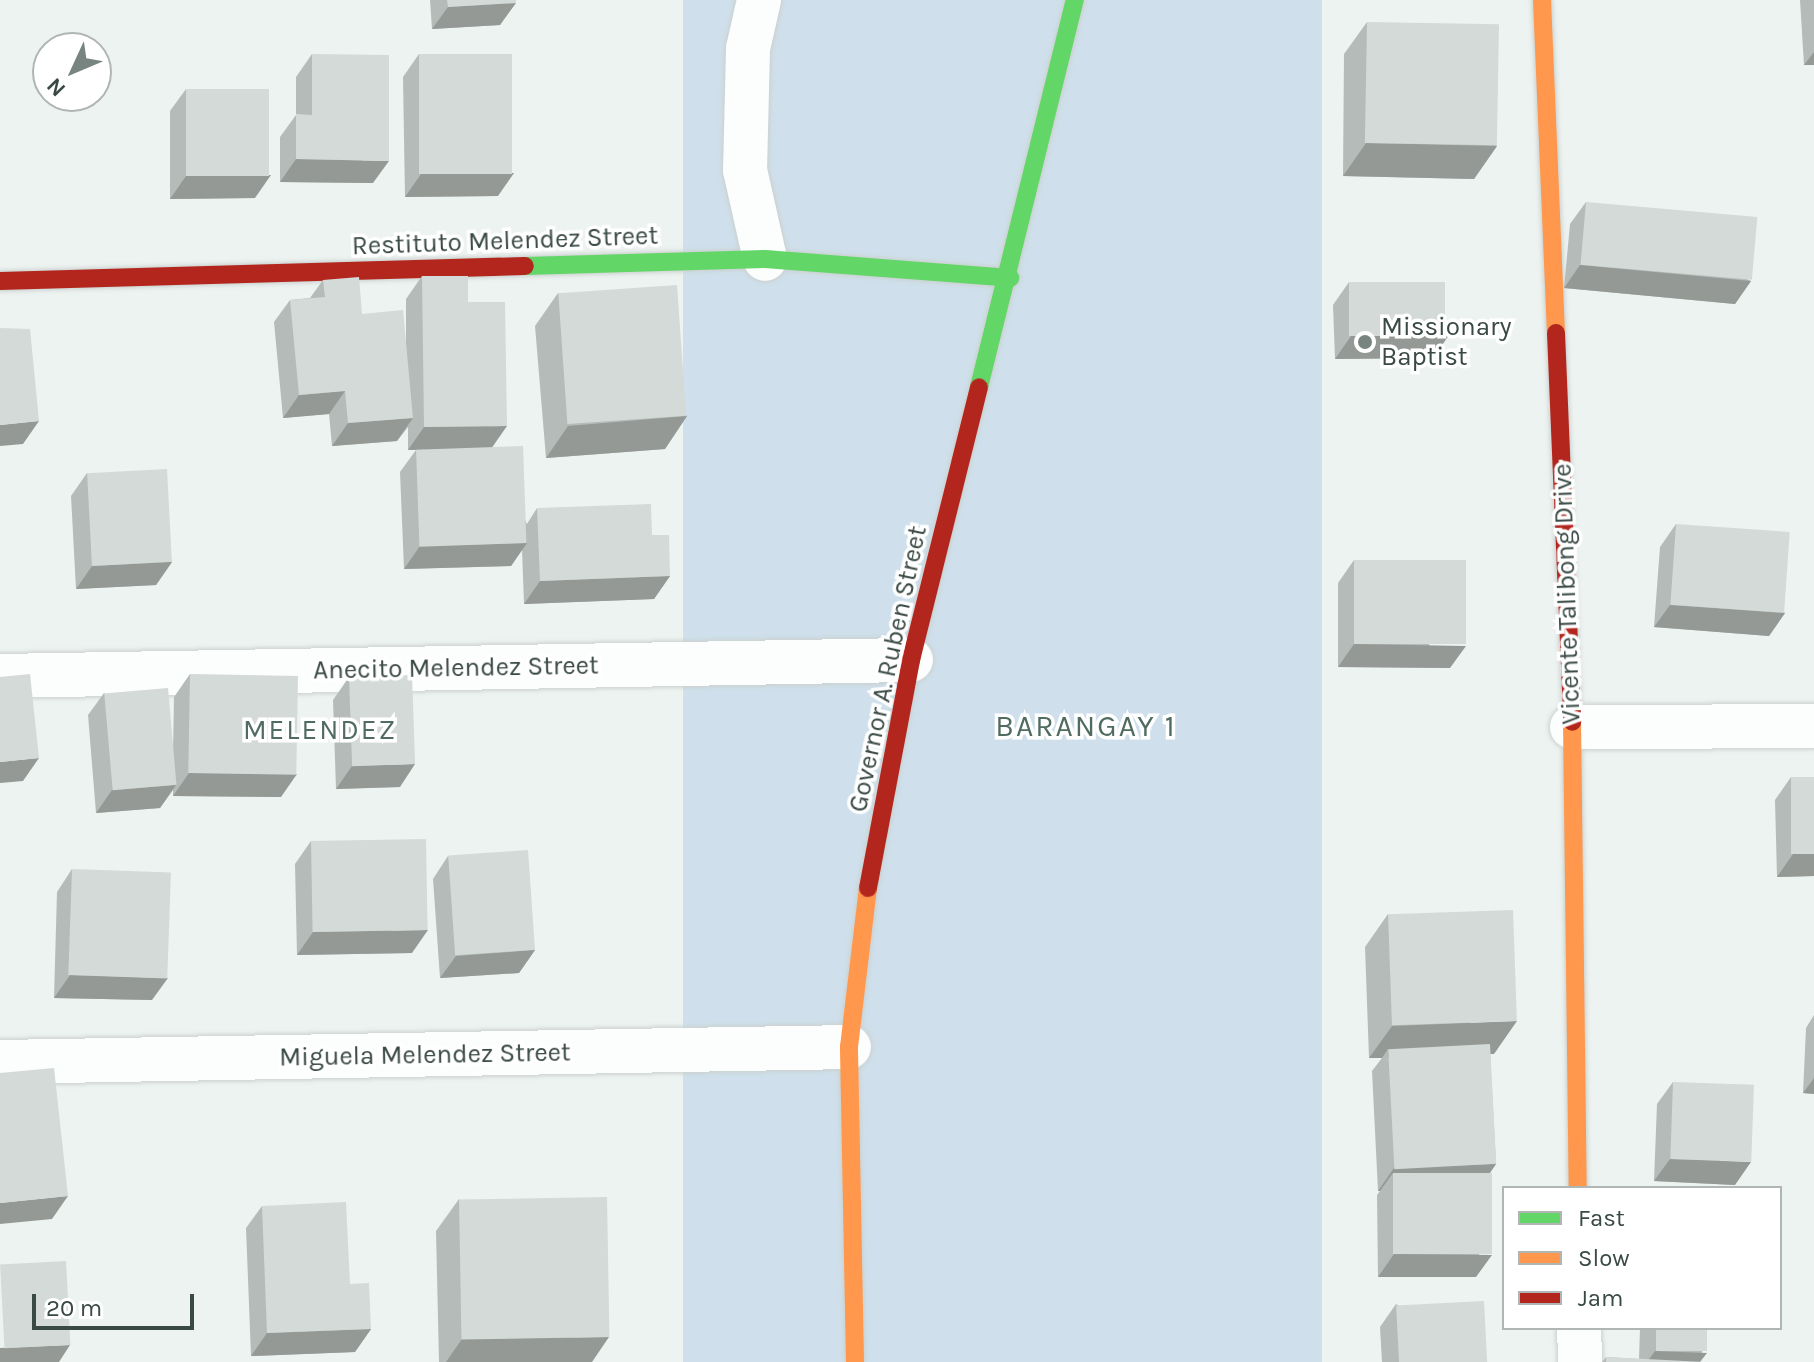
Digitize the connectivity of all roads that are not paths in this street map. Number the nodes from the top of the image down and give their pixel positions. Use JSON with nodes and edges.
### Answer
{"nodes":[{"id":1,"x":759,"y":0,"type":"edge"},
{"id":2,"x":1075,"y":0,"type":"edge"},
{"id":3,"x":1542,"y":0,"type":"edge"},
{"id":4,"x":765,"y":259,"type":"junction"},
{"id":5,"x":1010,"y":278,"type":"junction"},
{"id":6,"x":0,"y":281,"type":"edge"},
{"id":7,"x":911,"y":660,"type":"junction"},
{"id":8,"x":0,"y":676,"type":"edge"},
{"id":9,"x":1814,"y":726,"type":"edge"},
{"id":10,"x":1572,"y":727,"type":"junction"},
{"id":11,"x":849,"y":1047,"type":"junction"},
{"id":12,"x":0,"y":1062,"type":"edge"},
{"id":13,"x":1578,"y":1186,"type":"edge"},
{"id":14,"x":1579,"y":1330,"type":"edge"},
{"id":15,"x":855,"y":1362,"type":"edge"},
{"id":16,"x":1580,"y":1362,"type":"edge"}],
"edges":[{"from":1,"to":4,"type":"street"},
{"from":2,"to":5,"type":"street","name":"Governor A. Ruben Street"},
{"from":3,"to":10,"type":"street","name":"Vicente Talibong Drive"},
{"from":4,"to":5,"type":"street","name":"Restituto Melendez Street"},
{"from":4,"to":6,"type":"street","name":"Restituto Melendez Street"},
{"from":5,"to":7,"type":"street","name":"Governor A. Ruben Street"},
{"from":7,"to":8,"type":"street","name":"Anecito Melendez Street"},
{"from":7,"to":11,"type":"street","name":"Governor A. Ruben Street"},
{"from":9,"to":10,"type":"street"},
{"from":10,"to":13,"type":"street","name":"Vicente Talibong Drive"},
{"from":11,"to":12,"type":"street","name":"Miguela Melendez Street"},
{"from":11,"to":15,"type":"street","name":"Governor A. Ruben Street"},
{"from":14,"to":16,"type":"street"}]}
